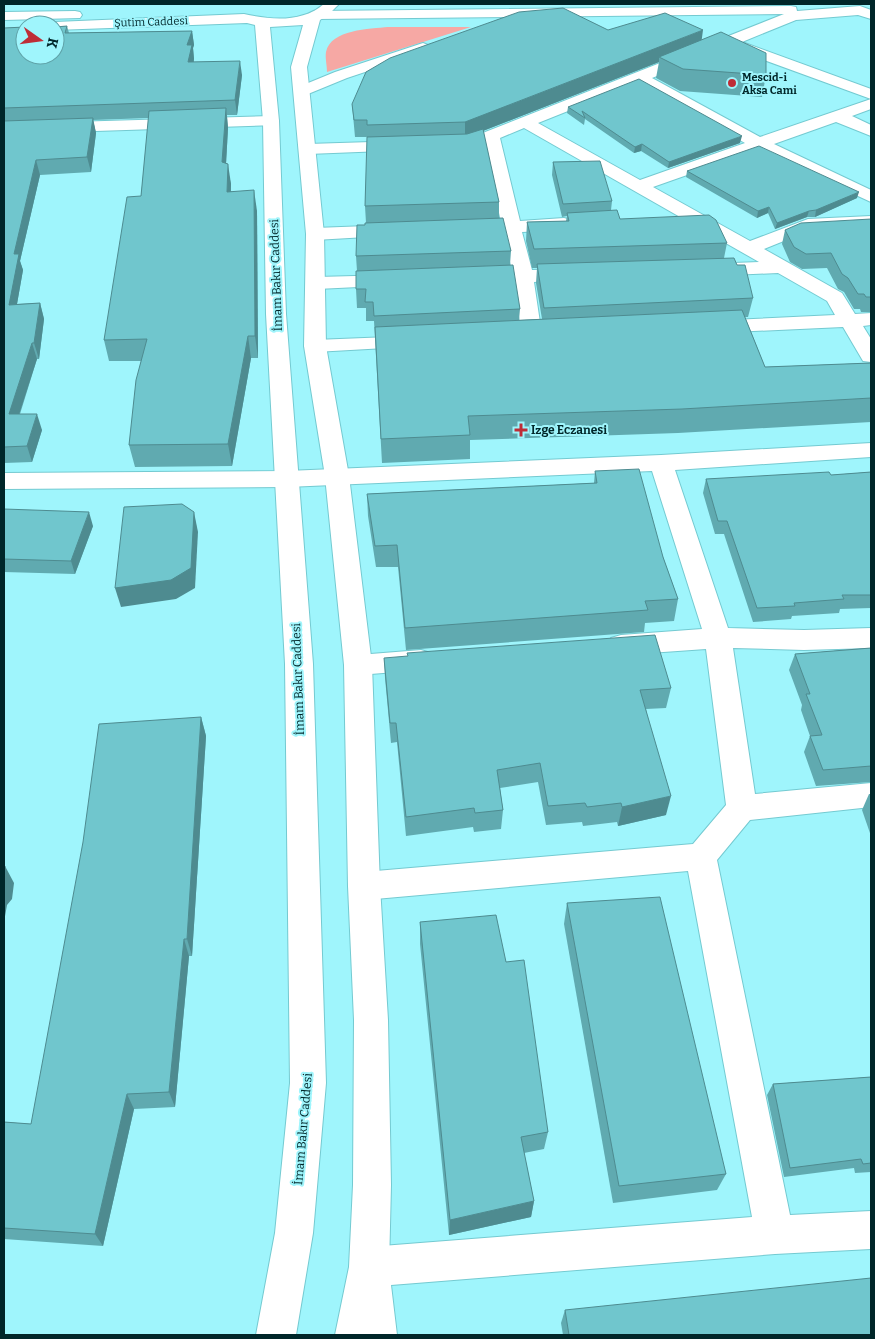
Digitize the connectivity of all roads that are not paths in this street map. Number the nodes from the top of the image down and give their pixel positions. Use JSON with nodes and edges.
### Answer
{"nodes":[{"id":1,"x":228,"y":4,"type":"edge"},
{"id":2,"x":138,"y":9,"type":"dead end"},
{"id":3,"x":868,"y":11,"type":"edge"},
{"id":4,"x":321,"y":12,"type":"edge"},
{"id":5,"x":635,"y":12,"type":"junction"},
{"id":6,"x":524,"y":14,"type":"junction"},
{"id":7,"x":4,"y":16,"type":"edge"},
{"id":8,"x":255,"y":20,"type":"junction"},
{"id":9,"x":65,"y":26,"type":"edge"},
{"id":10,"x":681,"y":27,"type":"edge"},
{"id":11,"x":481,"y":28,"type":"edge"},
{"id":12,"x":709,"y":36,"type":"edge"},
{"id":13,"x":727,"y":42,"type":"junction"},
{"id":14,"x":434,"y":44,"type":"edge"},
{"id":15,"x":639,"y":77,"type":"junction"},
{"id":16,"x":302,"y":91,"type":"junction"},
{"id":17,"x":871,"y":94,"type":"edge"},
{"id":18,"x":871,"y":104,"type":"edge"},
{"id":19,"x":837,"y":116,"type":"junction"},
{"id":20,"x":271,"y":121,"type":"junction"},
{"id":21,"x":525,"y":122,"type":"junction"},
{"id":22,"x":4,"y":129,"type":"edge"},
{"id":23,"x":871,"y":131,"type":"edge"},
{"id":24,"x":491,"y":136,"type":"junction"},
{"id":25,"x":758,"y":143,"type":"junction"},
{"id":26,"x":417,"y":146,"type":"edge"},
{"id":27,"x":437,"y":146,"type":"edge"},
{"id":28,"x":308,"y":149,"type":"junction"},
{"id":29,"x":640,"y":186,"type":"junction"},
{"id":30,"x":871,"y":197,"type":"edge"},
{"id":31,"x":693,"y":216,"type":"junction"},
{"id":32,"x":664,"y":218,"type":"edge"},
{"id":33,"x":871,"y":222,"type":"edge"},
{"id":34,"x":578,"y":223,"type":"edge"},
{"id":35,"x":511,"y":227,"type":"junction"},
{"id":36,"x":447,"y":230,"type":"edge"},
{"id":37,"x":410,"y":231,"type":"edge"},
{"id":38,"x":315,"y":234,"type":"junction"},
{"id":39,"x":746,"y":249,"type":"junction"},
{"id":40,"x":782,"y":267,"type":"junction"},
{"id":41,"x":685,"y":271,"type":"edge"},
{"id":42,"x":590,"y":274,"type":"edge"},
{"id":43,"x":523,"y":276,"type":"junction"},
{"id":44,"x":464,"y":278,"type":"edge"},
{"id":45,"x":415,"y":280,"type":"edge"},
{"id":46,"x":316,"y":283,"type":"junction"},
{"id":47,"x":871,"y":318,"type":"edge"},
{"id":48,"x":850,"y":320,"type":"junction"},
{"id":49,"x":691,"y":328,"type":"edge"},
{"id":50,"x":532,"y":336,"type":"edge"},
{"id":51,"x":433,"y":341,"type":"edge"},
{"id":52,"x":315,"y":346,"type":"junction"},
{"id":53,"x":871,"y":356,"type":"edge"},
{"id":54,"x":871,"y":450,"type":"edge"},
{"id":55,"x":660,"y":463,"type":"junction"},
{"id":56,"x":337,"y":476,"type":"junction"},
{"id":57,"x":287,"y":479,"type":"junction"},
{"id":58,"x":4,"y":481,"type":"edge"},
{"id":59,"x":718,"y":638,"type":"junction"},
{"id":60,"x":871,"y":638,"type":"edge"},
{"id":61,"x":601,"y":646,"type":"edge"},
{"id":62,"x":445,"y":658,"type":"edge"},
{"id":63,"x":358,"y":665,"type":"junction"},
{"id":64,"x":871,"y":795,"type":"edge"},
{"id":65,"x":742,"y":808,"type":"junction"},
{"id":66,"x":701,"y":857,"type":"junction"},
{"id":67,"x":364,"y":886,"type":"junction"},
{"id":68,"x":871,"y":1230,"type":"edge"},
{"id":69,"x":775,"y":1235,"type":"junction"},
{"id":70,"x":370,"y":1267,"type":"junction"},
{"id":71,"x":276,"y":1335,"type":"edge"},
{"id":72,"x":355,"y":1335,"type":"edge"},
{"id":73,"x":377,"y":1335,"type":"edge"}],
"edges":[{"from":1,"to":8,"type":"street"},
{"from":2,"to":7,"type":"street","name":"Şutim Caddesi"},
{"from":3,"to":5,"type":"street","name":"Şutim Caddesi"},
{"from":3,"to":13,"type":"street"},
{"from":4,"to":6,"type":"street","name":"Şutim Caddesi"},
{"from":4,"to":8,"type":"street","name":"Şutim Caddesi"},
{"from":4,"to":16,"type":"street"},
{"from":5,"to":6,"type":"street","name":"Şutim Caddesi"},
{"from":5,"to":10,"type":"street"},
{"from":6,"to":11,"type":"street"},
{"from":8,"to":9,"type":"street","name":"Şutim Caddesi"},
{"from":8,"to":20,"type":"street","name":"İmam Bakır Caddesi"},
{"from":12,"to":13,"type":"street"},
{"from":13,"to":15,"type":"street"},
{"from":13,"to":17,"type":"street"},
{"from":14,"to":16,"type":"street"},
{"from":15,"to":21,"type":"street"},
{"from":15,"to":25,"type":"street"},
{"from":16,"to":28,"type":"street"},
{"from":18,"to":19,"type":"street"},
{"from":19,"to":23,"type":"street"},
{"from":19,"to":25,"type":"street"},
{"from":20,"to":22,"type":"street"},
{"from":20,"to":57,"type":"street","name":"İmam Bakır Caddesi"},
{"from":21,"to":24,"type":"street"},
{"from":21,"to":29,"type":"street"},
{"from":24,"to":27,"type":"street"},
{"from":24,"to":35,"type":"street"},
{"from":25,"to":29,"type":"street"},
{"from":25,"to":30,"type":"street"},
{"from":26,"to":28,"type":"street"},
{"from":28,"to":38,"type":"street"},
{"from":29,"to":31,"type":"street"},
{"from":31,"to":32,"type":"street"},
{"from":31,"to":39,"type":"street"},
{"from":33,"to":39,"type":"street"},
{"from":34,"to":35,"type":"street"},
{"from":35,"to":36,"type":"street"},
{"from":35,"to":43,"type":"street"},
{"from":37,"to":38,"type":"street"},
{"from":38,"to":46,"type":"street"},
{"from":39,"to":40,"type":"street"},
{"from":40,"to":41,"type":"street"},
{"from":40,"to":48,"type":"street"},
{"from":42,"to":43,"type":"street"},
{"from":43,"to":44,"type":"street"},
{"from":43,"to":50,"type":"street"},
{"from":45,"to":46,"type":"street"},
{"from":46,"to":52,"type":"street"},
{"from":47,"to":48,"type":"street"},
{"from":48,"to":49,"type":"street"},
{"from":48,"to":53,"type":"street"},
{"from":51,"to":52,"type":"street"},
{"from":52,"to":56,"type":"street"},
{"from":54,"to":55,"type":"street"},
{"from":55,"to":56,"type":"street"},
{"from":55,"to":59,"type":"street"},
{"from":56,"to":57,"type":"street"},
{"from":56,"to":63,"type":"street"},
{"from":57,"to":58,"type":"street"},
{"from":57,"to":71,"type":"street","name":"İmam Bakır Caddesi"},
{"from":59,"to":60,"type":"street"},
{"from":59,"to":61,"type":"street"},
{"from":59,"to":65,"type":"street"},
{"from":62,"to":63,"type":"street"},
{"from":63,"to":67,"type":"street"},
{"from":64,"to":65,"type":"street"},
{"from":65,"to":66,"type":"street"},
{"from":66,"to":67,"type":"street"},
{"from":66,"to":69,"type":"street"},
{"from":67,"to":70,"type":"street"},
{"from":68,"to":69,"type":"street"},
{"from":69,"to":70,"type":"street"},
{"from":70,"to":72,"type":"street"},
{"from":70,"to":73,"type":"street"}]}
